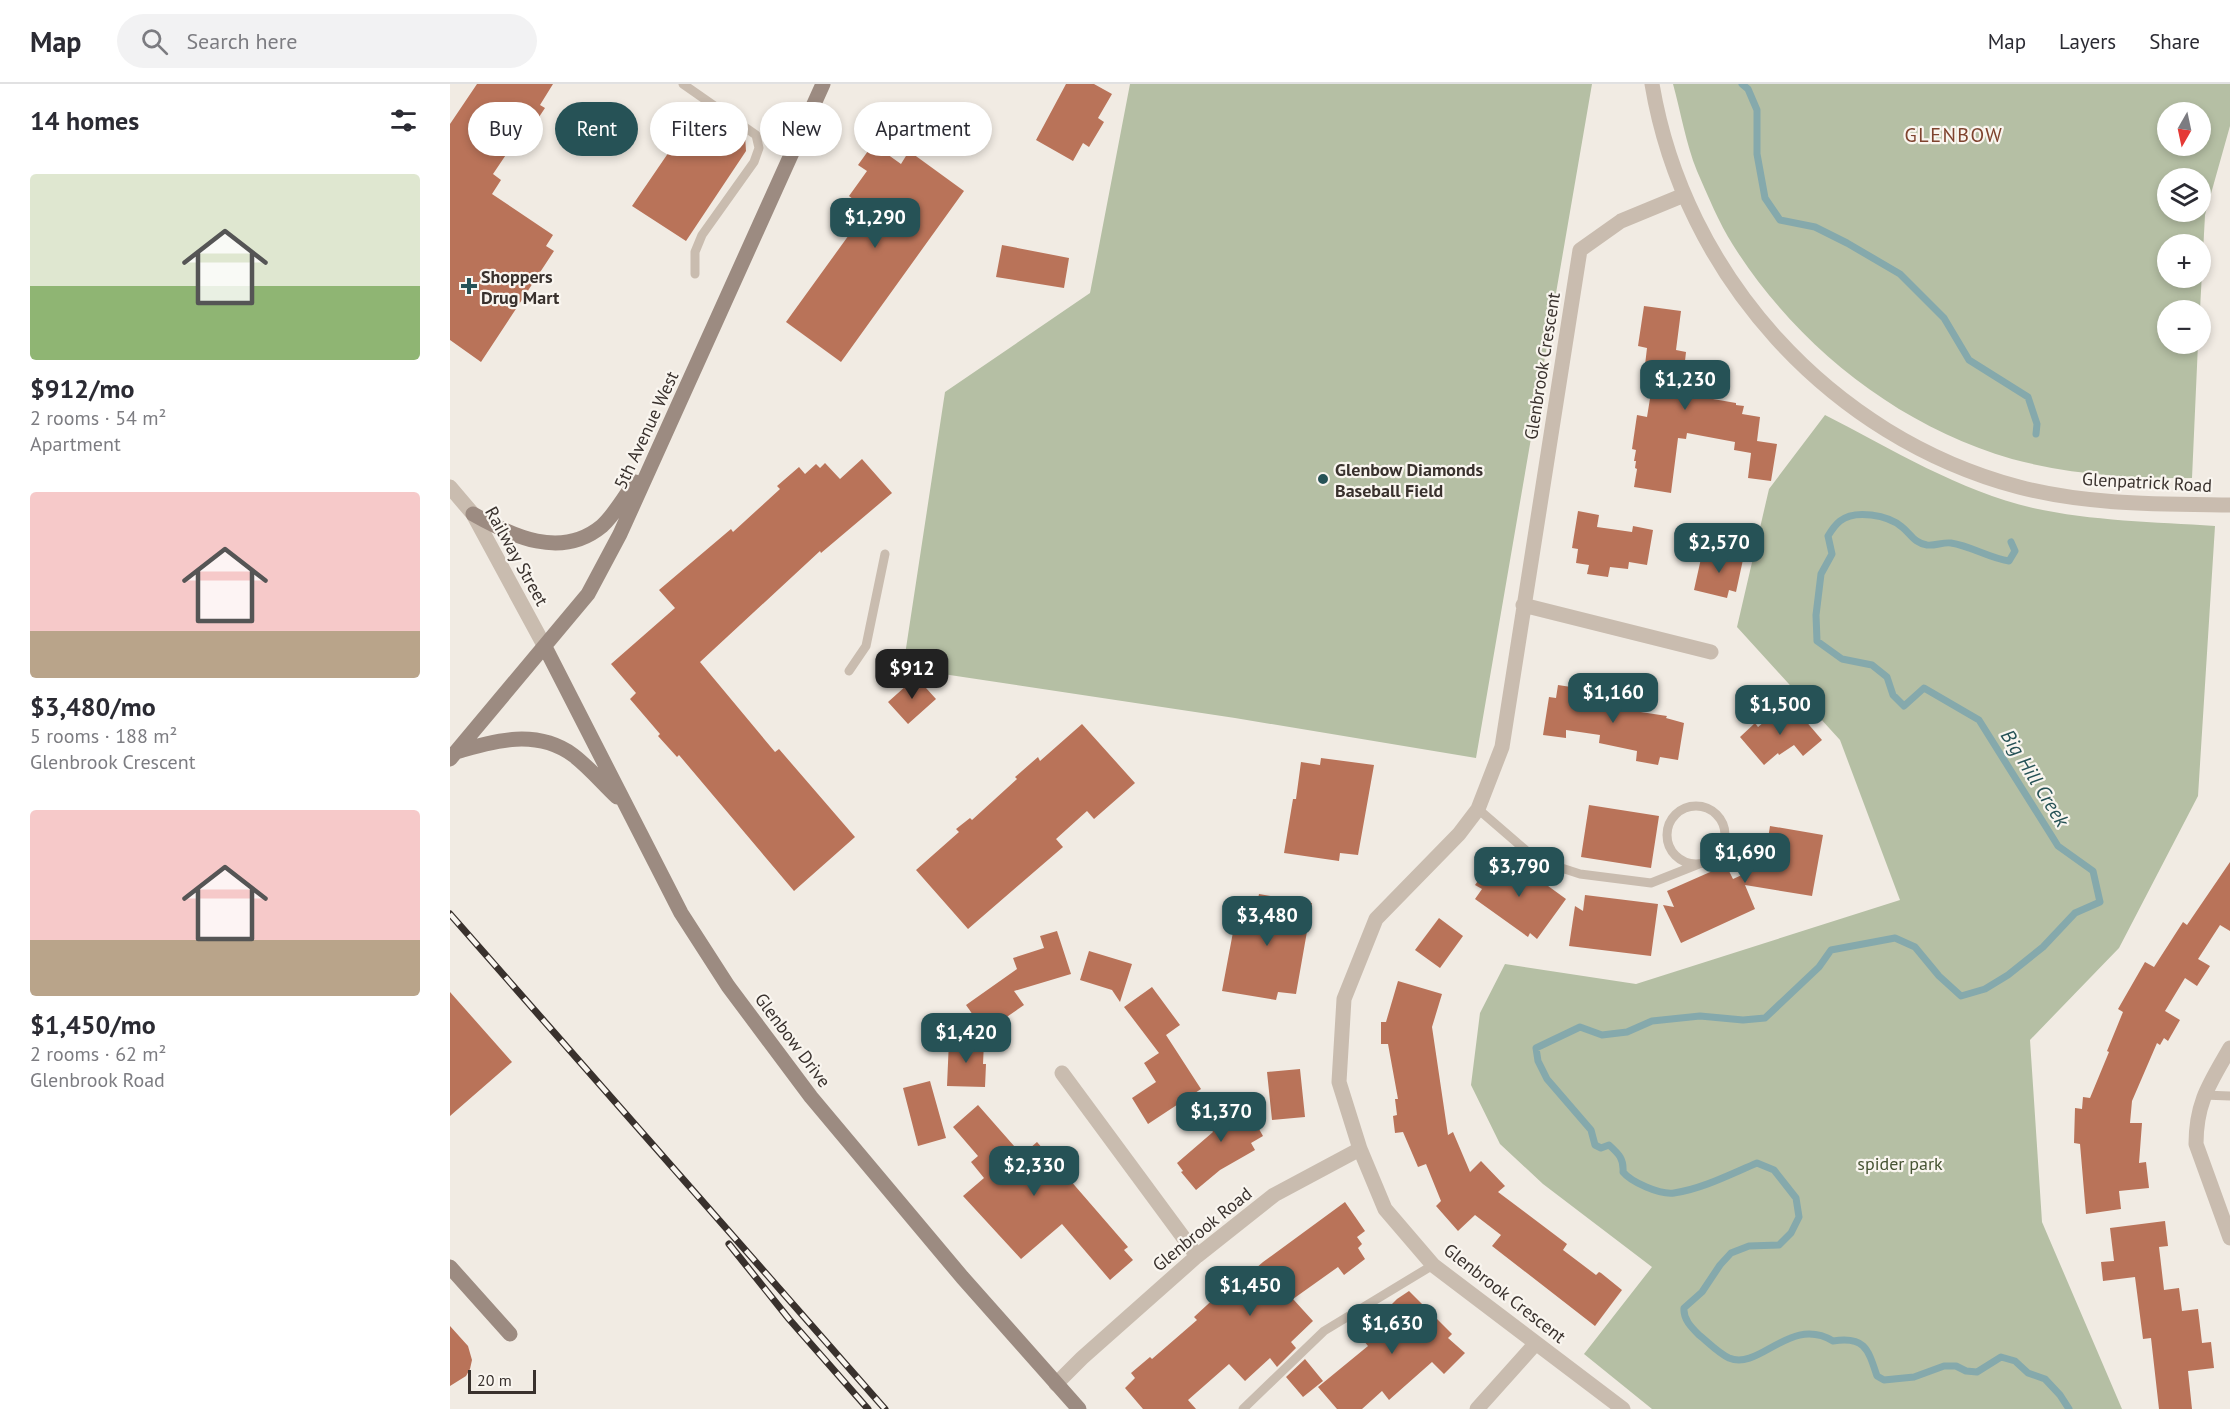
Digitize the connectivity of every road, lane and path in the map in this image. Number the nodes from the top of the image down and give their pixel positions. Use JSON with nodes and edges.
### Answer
{"nodes":[{"id":1,"x":683,"y":84,"type":"edge"},
{"id":2,"x":823,"y":84,"type":"edge"},
{"id":3,"x":1652,"y":84,"type":"edge"},
{"id":4,"x":1684,"y":195,"type":"junction"},
{"id":5,"x":695,"y":274,"type":"dead end"},
{"id":6,"x":657,"y":449,"type":"junction"},
{"id":7,"x":450,"y":487,"type":"edge"},
{"id":8,"x":2230,"y":505,"type":"edge"},
{"id":9,"x":473,"y":514,"type":"junction"},
{"id":10,"x":885,"y":554,"type":"dead end"},
{"id":11,"x":1523,"y":605,"type":"junction"},
{"id":12,"x":545,"y":647,"type":"junction"},
{"id":13,"x":1711,"y":652,"type":"dead end"},
{"id":14,"x":849,"y":671,"type":"dead end"},
{"id":15,"x":453,"y":755,"type":"edge"},
{"id":16,"x":627,"y":806,"type":"junction"},
{"id":17,"x":1478,"y":809,"type":"junction"},
{"id":18,"x":1700,"y":864,"type":"junction"},
{"id":19,"x":2230,"y":1048,"type":"edge"},
{"id":20,"x":1062,"y":1073,"type":"dead end"},
{"id":21,"x":2203,"y":1095,"type":"junction"},
{"id":22,"x":2230,"y":1096,"type":"edge"},
{"id":23,"x":1360,"y":1149,"type":"junction"},
{"id":24,"x":2230,"y":1238,"type":"edge"},
{"id":25,"x":1197,"y":1256,"type":"junction"},
{"id":26,"x":1433,"y":1265,"type":"junction"},
{"id":27,"x":450,"y":1267,"type":"edge"},
{"id":28,"x":510,"y":1334,"type":"dead end"},
{"id":29,"x":1536,"y":1343,"type":"junction"},
{"id":30,"x":1056,"y":1384,"type":"junction"},
{"id":31,"x":1079,"y":1409,"type":"edge"},
{"id":32,"x":1243,"y":1409,"type":"edge"},
{"id":33,"x":1478,"y":1409,"type":"edge"},
{"id":34,"x":1623,"y":1409,"type":"edge"}],
"edges":[{"from":1,"to":5,"type":"lane"},
{"from":2,"to":6,"type":"street","name":"5th Avenue West"},
{"from":3,"to":4,"type":"street","name":"Glenpatrick Road"},
{"from":4,"to":8,"type":"street","name":"Glenpatrick Road"},
{"from":4,"to":11,"type":"street","name":"Glenbrook Crescent"},
{"from":6,"to":9,"type":"street"},
{"from":6,"to":12,"type":"street","name":"5th Avenue West"},
{"from":7,"to":9,"type":"street","name":"Railway Street"},
{"from":9,"to":12,"type":"street","name":"Railway Street"},
{"from":10,"to":14,"type":"lane"},
{"from":11,"to":13,"type":"street"},
{"from":11,"to":17,"type":"street","name":"Glenbrook Crescent"},
{"from":12,"to":15,"type":"street","name":"5th Avenue West"},
{"from":12,"to":16,"type":"street","name":"Glenbow Drive"},
{"from":15,"to":16,"type":"street"},
{"from":16,"to":30,"type":"street","name":"Glenbow Drive"},
{"from":17,"to":18,"type":"lane"},
{"from":17,"to":23,"type":"street","name":"Glenbrook Crescent"},
{"from":18,"to":18,"type":"lane"},
{"from":19,"to":21,"type":"street"},
{"from":20,"to":25,"type":"street"},
{"from":21,"to":22,"type":"lane"},
{"from":21,"to":24,"type":"street"},
{"from":23,"to":25,"type":"street","name":"Glenbrook Road"},
{"from":23,"to":26,"type":"street","name":"Glenbrook Crescent"},
{"from":25,"to":30,"type":"street","name":"Glenbrook Road"},
{"from":26,"to":29,"type":"street","name":"Glenbrook Crescent"},
{"from":26,"to":32,"type":"lane"},
{"from":27,"to":28,"type":"street"},
{"from":29,"to":33,"type":"street"},
{"from":29,"to":34,"type":"street","name":"Glenbrook Crescent"},
{"from":30,"to":31,"type":"street","name":"Glenbow Drive"}]}
